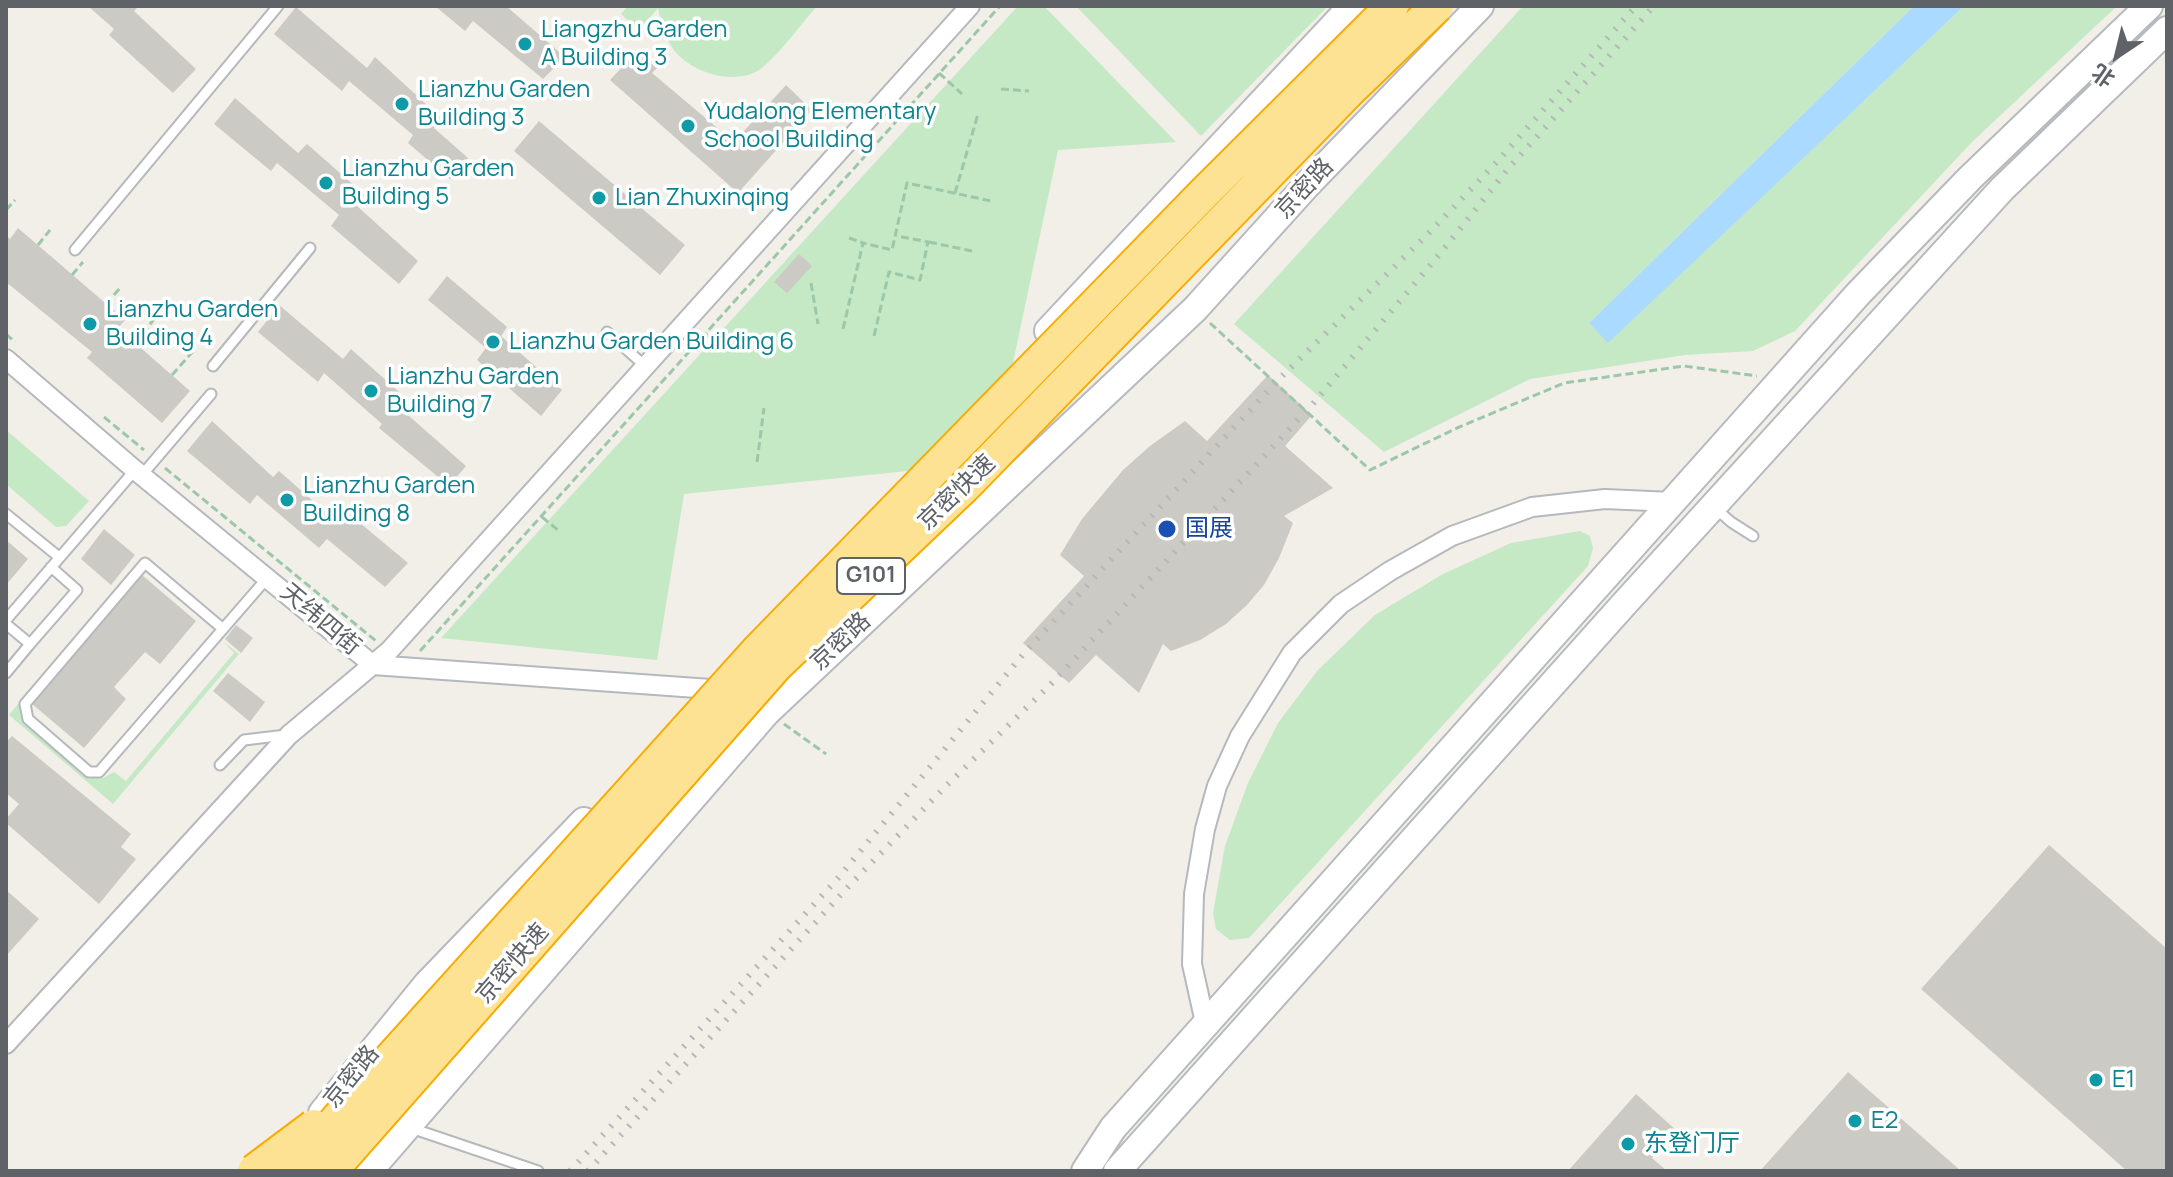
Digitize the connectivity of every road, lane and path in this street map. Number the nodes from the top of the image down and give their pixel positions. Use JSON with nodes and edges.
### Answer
{"nodes":[{"id":1,"x":278,"y":6,"type":"edge"},
{"id":2,"x":970,"y":6,"type":"edge"},
{"id":3,"x":1000,"y":6,"type":"edge"},
{"id":4,"x":1352,"y":6,"type":"edge"},
{"id":5,"x":1392,"y":6,"type":"edge"},
{"id":6,"x":1437,"y":6,"type":"edge"},
{"id":7,"x":1480,"y":6,"type":"edge"},
{"id":8,"x":2149,"y":6,"type":"edge"},
{"id":9,"x":2167,"y":30,"type":"edge"},
{"id":10,"x":939,"y":73,"type":"junction"},
{"id":11,"x":1001,"y":89,"type":"dead end"},
{"id":12,"x":1029,"y":91,"type":"dead end"},
{"id":13,"x":962,"y":94,"type":"dead end"},
{"id":14,"x":978,"y":114,"type":"dead end"},
{"id":15,"x":955,"y":193,"type":"junction"},
{"id":16,"x":15,"y":200,"type":"dead end"},
{"id":17,"x":991,"y":201,"type":"dead end"},
{"id":18,"x":6,"y":210,"type":"edge"},
{"id":19,"x":50,"y":230,"type":"dead end"},
{"id":20,"x":895,"y":236,"type":"junction"},
{"id":21,"x":849,"y":238,"type":"dead end"},
{"id":22,"x":928,"y":242,"type":"junction"},
{"id":23,"x":863,"y":243,"type":"junction"},
{"id":24,"x":38,"y":245,"type":"dead end"},
{"id":25,"x":310,"y":248,"type":"dead end"},
{"id":26,"x":75,"y":250,"type":"dead end"},
{"id":27,"x":972,"y":251,"type":"dead end"},
{"id":28,"x":85,"y":259,"type":"dead end"},
{"id":29,"x":72,"y":275,"type":"dead end"},
{"id":30,"x":811,"y":283,"type":"dead end"},
{"id":31,"x":120,"y":288,"type":"dead end"},
{"id":32,"x":106,"y":304,"type":"dead end"},
{"id":33,"x":1195,"y":309,"type":"junction"},
{"id":34,"x":155,"y":318,"type":"dead end"},
{"id":35,"x":818,"y":324,"type":"dead end"},
{"id":36,"x":843,"y":329,"type":"dead end"},
{"id":37,"x":607,"y":332,"type":"dead end"},
{"id":38,"x":705,"y":333,"type":"junction"},
{"id":39,"x":6,"y":334,"type":"edge"},
{"id":40,"x":874,"y":336,"type":"dead end"},
{"id":41,"x":135,"y":343,"type":"dead end"},
{"id":42,"x":719,"y":347,"type":"dead end"},
{"id":43,"x":194,"y":350,"type":"dead end"},
{"id":44,"x":12,"y":351,"type":"edge"},
{"id":45,"x":213,"y":366,"type":"dead end"},
{"id":46,"x":645,"y":366,"type":"junction"},
{"id":47,"x":172,"y":375,"type":"dead end"},
{"id":48,"x":1764,"y":377,"type":"dead end"},
{"id":49,"x":211,"y":394,"type":"dead end"},
{"id":50,"x":764,"y":408,"type":"dead end"},
{"id":51,"x":98,"y":412,"type":"dead end"},
{"id":52,"x":155,"y":460,"type":"junction"},
{"id":53,"x":757,"y":462,"type":"dead end"},
{"id":54,"x":138,"y":472,"type":"junction"},
{"id":55,"x":1673,"y":502,"type":"junction"},
{"id":56,"x":1713,"y":506,"type":"junction"},
{"id":57,"x":6,"y":514,"type":"edge"},
{"id":58,"x":542,"y":517,"type":"junction"},
{"id":59,"x":559,"y":531,"type":"dead end"},
{"id":60,"x":1753,"y":536,"type":"dead end"},
{"id":61,"x":59,"y":557,"type":"junction"},
{"id":62,"x":51,"y":567,"type":"junction"},
{"id":63,"x":268,"y":577,"type":"junction"},
{"id":64,"x":6,"y":622,"type":"edge"},
{"id":65,"x":222,"y":628,"type":"junction"},
{"id":66,"x":30,"y":644,"type":"junction"},
{"id":67,"x":389,"y":651,"type":"junction"},
{"id":68,"x":373,"y":665,"type":"junction"},
{"id":69,"x":407,"y":665,"type":"junction"},
{"id":70,"x":6,"y":673,"type":"edge"},
{"id":71,"x":711,"y":689,"type":"junction"},
{"id":72,"x":289,"y":735,"type":"junction"},
{"id":73,"x":220,"y":765,"type":"dead end"},
{"id":74,"x":1206,"y":1027,"type":"junction"},
{"id":75,"x":6,"y":1044,"type":"edge"},
{"id":76,"x":362,"y":1090,"type":"junction"},
{"id":77,"x":408,"y":1126,"type":"junction"},
{"id":78,"x":254,"y":1171,"type":"edge"},
{"id":79,"x":275,"y":1171,"type":"edge"},
{"id":80,"x":293,"y":1171,"type":"edge"},
{"id":81,"x":331,"y":1171,"type":"edge"},
{"id":82,"x":369,"y":1171,"type":"edge"},
{"id":83,"x":538,"y":1171,"type":"edge"},
{"id":84,"x":1085,"y":1171,"type":"edge"},
{"id":85,"x":1117,"y":1171,"type":"edge"}],
"edges":[{"from":1,"to":26,"type":"lane"},
{"from":2,"to":46,"type":"street"},
{"from":3,"to":10,"type":"path"},
{"from":4,"to":71,"type":"main road","name":"京密路","number":"G101"},
{"from":5,"to":76,"type":"highway","name":"京密快速","number":"G101","bridge":true},
{"from":6,"to":81,"type":"highway","name":"京密快速","number":"G101","bridge":true},
{"from":7,"to":33,"type":"main road","name":"京密路","number":"G101"},
{"from":8,"to":55,"type":"main road"},
{"from":9,"to":56,"type":"main road"},
{"from":10,"to":13,"type":"path"},
{"from":10,"to":38,"type":"path"},
{"from":11,"to":12,"type":"path"},
{"from":14,"to":15,"type":"path"},
{"from":15,"to":17,"type":"path"},
{"from":15,"to":20,"type":"path"},
{"from":16,"to":18,"type":"path"},
{"from":19,"to":24,"type":"path"},
{"from":20,"to":22,"type":"path"},
{"from":20,"to":23,"type":"path"},
{"from":21,"to":23,"type":"path"},
{"from":22,"to":27,"type":"path"},
{"from":22,"to":40,"type":"path"},
{"from":23,"to":36,"type":"path"},
{"from":25,"to":45,"type":"lane"},
{"from":28,"to":29,"type":"path"},
{"from":30,"to":35,"type":"path"},
{"from":31,"to":32,"type":"path"},
{"from":33,"to":48,"type":"path"},
{"from":33,"to":77,"type":"main road","name":"京密路","number":"G101"},
{"from":34,"to":41,"type":"path"},
{"from":37,"to":46,"type":"lane"},
{"from":38,"to":42,"type":"path"},
{"from":38,"to":58,"type":"path"},
{"from":39,"to":44,"type":"path"},
{"from":43,"to":47,"type":"path"},
{"from":44,"to":54,"type":"street","name":"天纬四街"},
{"from":46,"to":67,"type":"street"},
{"from":49,"to":52,"type":"lane"},
{"from":50,"to":53,"type":"path"},
{"from":51,"to":52,"type":"path"},
{"from":52,"to":54,"type":"lane"},
{"from":52,"to":67,"type":"path"},
{"from":54,"to":61,"type":"lane"},
{"from":54,"to":63,"type":"street","name":"天纬四街"},
{"from":55,"to":74,"type":"main road"},
{"from":55,"to":74,"type":"street"},
{"from":56,"to":60,"type":"lane"},
{"from":56,"to":85,"type":"main road"},
{"from":57,"to":61,"type":"lane"},
{"from":58,"to":59,"type":"path"},
{"from":58,"to":69,"type":"path"},
{"from":61,"to":62,"type":"lane"},
{"from":62,"to":64,"type":"lane"},
{"from":62,"to":66,"type":"lane"},
{"from":63,"to":65,"type":"lane"},
{"from":63,"to":68,"type":"street","name":"天纬四街"},
{"from":64,"to":66,"type":"lane"},
{"from":65,"to":65,"type":"lane"},
{"from":66,"to":70,"type":"lane"},
{"from":67,"to":68,"type":"street"},
{"from":68,"to":69,"type":"street","name":"天纬四街"},
{"from":68,"to":72,"type":"street"},
{"from":69,"to":71,"type":"street","name":"天纬四街"},
{"from":71,"to":79,"type":"main road","name":"京密路","number":"G101"},
{"from":72,"to":73,"type":"lane"},
{"from":72,"to":75,"type":"street"},
{"from":74,"to":84,"type":"main road"},
{"from":76,"to":78,"type":"highway","bridge":true},
{"from":76,"to":80,"type":"highway","name":"京密快速","number":"G101","bridge":true},
{"from":77,"to":82,"type":"main road","name":"京密路","number":"G101"},
{"from":77,"to":83,"type":"lane"}]}
